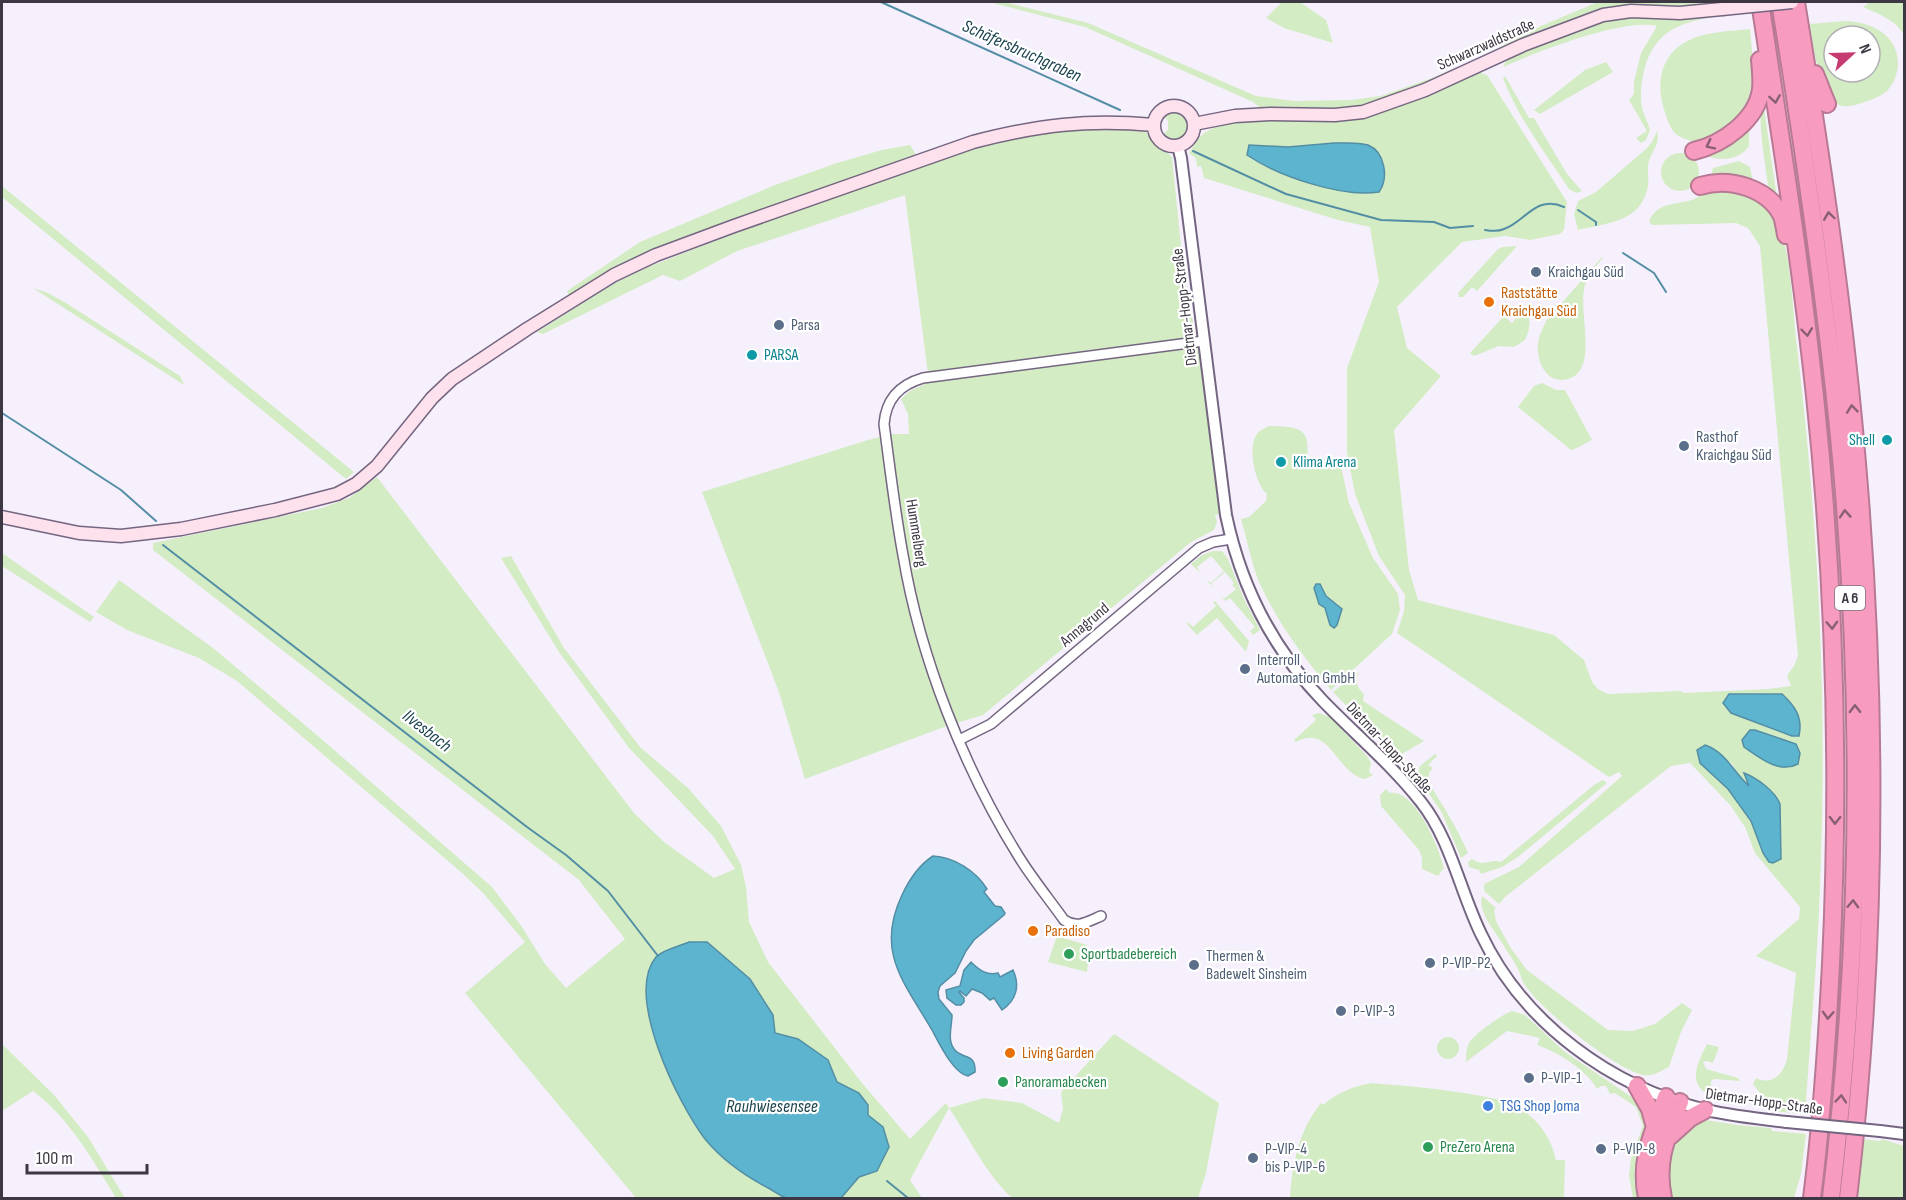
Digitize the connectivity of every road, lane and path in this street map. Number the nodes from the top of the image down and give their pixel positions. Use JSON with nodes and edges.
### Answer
{"nodes":[{"id":1,"x":1760,"y":2,"type":"edge"},
{"id":2,"x":1780,"y":2,"type":"edge"},
{"id":3,"x":1794,"y":2,"type":"edge"},
{"id":4,"x":1763,"y":21,"type":"junction"},
{"id":5,"x":1802,"y":36,"type":"junction"},
{"id":6,"x":1827,"y":104,"type":"dead end"},
{"id":7,"x":1194,"y":124,"type":"junction"},
{"id":8,"x":1155,"y":125,"type":"junction"},
{"id":9,"x":1178,"y":146,"type":"junction"},
{"id":10,"x":1694,"y":151,"type":"dead end"},
{"id":11,"x":1701,"y":186,"type":"dead end"},
{"id":12,"x":1800,"y":274,"type":"junction"},
{"id":13,"x":1204,"y":341,"type":"junction"},
{"id":14,"x":2,"y":517,"type":"edge"},
{"id":15,"x":1231,"y":539,"type":"junction"},
{"id":16,"x":1872,"y":543,"type":"dead end"},
{"id":17,"x":1870,"y":677,"type":"junction"},
{"id":18,"x":959,"y":740,"type":"junction"},
{"id":19,"x":1101,"y":916,"type":"dead end"},
{"id":20,"x":1637,"y":1086,"type":"junction"},
{"id":21,"x":1673,"y":1100,"type":"junction"},
{"id":22,"x":1705,"y":1110,"type":"junction"},
{"id":23,"x":1661,"y":1133,"type":"junction"},
{"id":24,"x":1905,"y":1134,"type":"edge"},
{"id":25,"x":1816,"y":1172,"type":"junction"},
{"id":26,"x":1851,"y":1193,"type":"edge"},
{"id":27,"x":1647,"y":1198,"type":"edge"},
{"id":28,"x":1663,"y":1198,"type":"edge"},
{"id":29,"x":1801,"y":1198,"type":"edge"},
{"id":30,"x":1812,"y":1198,"type":"edge"},
{"id":31,"x":1831,"y":1198,"type":"edge"}],
"edges":[{"from":1,"to":4,"type":"highway","number":"A 6"},
{"from":31,"to":2,"type":"highway","number":"A 6","one_way":true},
{"from":3,"to":5,"type":"highway"},
{"from":3,"to":7,"type":"main road","name":"Schwarzwaldstraße","bridge":true},
{"from":4,"to":10,"type":"highway","number":"A 6","one_way":true},
{"from":4,"to":12,"type":"highway","number":"A 6","one_way":true},
{"from":5,"to":6,"type":"highway"},
{"from":17,"to":5,"type":"highway","one_way":true},
{"from":7,"to":8,"type":"main road"},
{"from":7,"to":9,"type":"main road"},
{"from":8,"to":9,"type":"main road"},
{"from":8,"to":14,"type":"main road"},
{"from":9,"to":13,"type":"street","name":"Dietmar-Hopp-Straße"},
{"from":11,"to":12,"type":"highway","number":"A 6"},
{"from":12,"to":25,"type":"highway","number":"A 6","one_way":true},
{"from":13,"to":15,"type":"street","name":"Dietmar-Hopp-Straße"},
{"from":13,"to":18,"type":"street","name":"Hummelberg"},
{"from":15,"to":18,"type":"street","name":"Annagrund"},
{"from":15,"to":20,"type":"street","name":"Dietmar-Hopp-Straße"},
{"from":16,"to":17,"type":"highway"},
{"from":17,"to":26,"type":"highway"},
{"from":18,"to":19,"type":"street","name":"Hummelberg"},
{"from":20,"to":21,"type":"street","name":"Dietmar-Hopp-Straße"},
{"from":20,"to":23,"type":"highway"},
{"from":21,"to":22,"type":"street","name":"Dietmar-Hopp-Straße"},
{"from":21,"to":23,"type":"highway"},
{"from":22,"to":23,"type":"highway"},
{"from":22,"to":24,"type":"street","name":"Dietmar-Hopp-Straße","bridge":true},
{"from":23,"to":27,"type":"highway"},
{"from":23,"to":28,"type":"highway"},
{"from":25,"to":29,"type":"highway"},
{"from":25,"to":30,"type":"highway","number":"A 6"}]}
